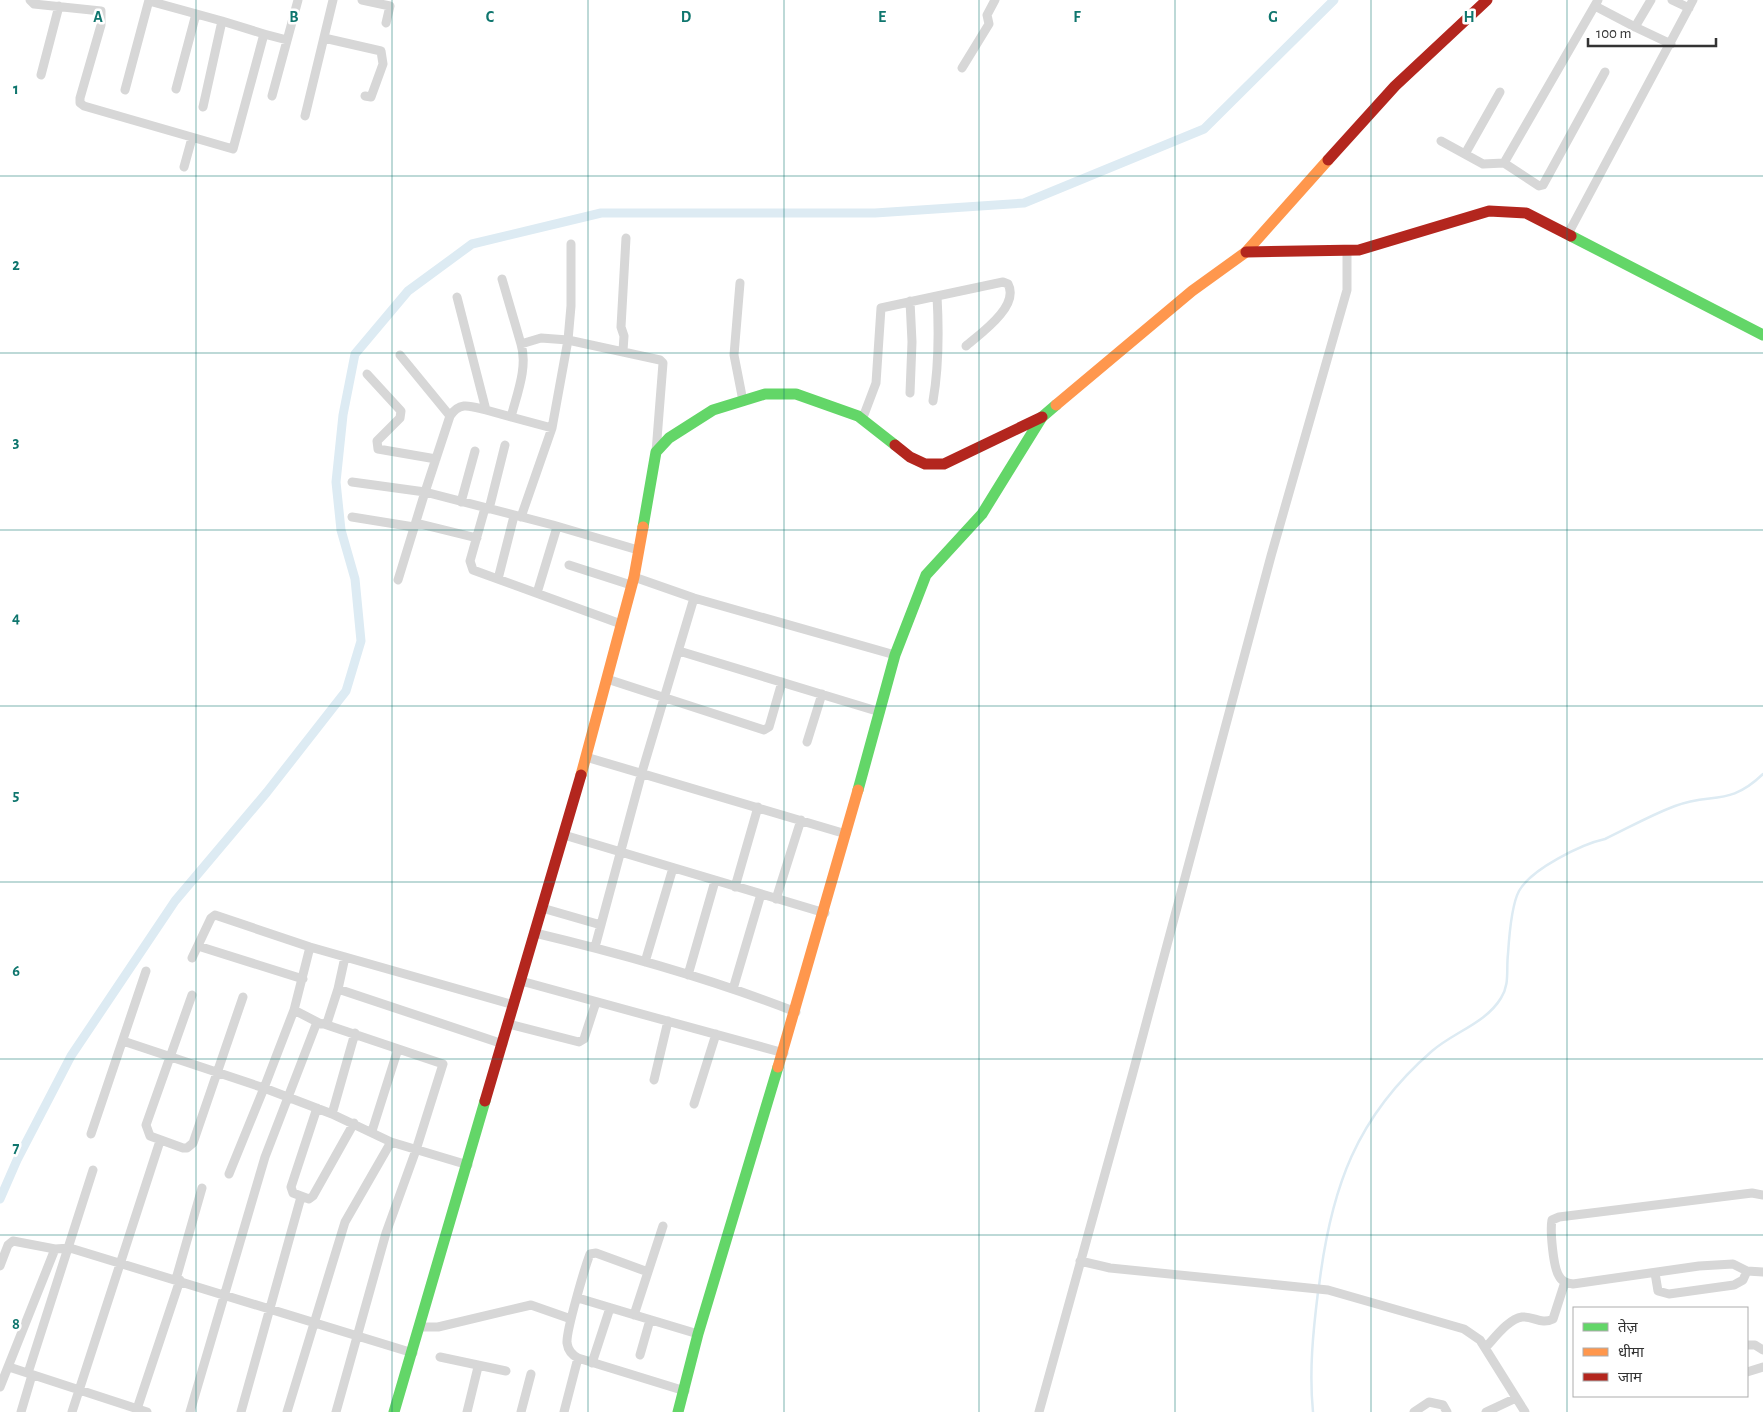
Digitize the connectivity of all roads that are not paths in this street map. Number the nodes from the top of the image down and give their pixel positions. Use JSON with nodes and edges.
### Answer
{"nodes":[{"id":1,"x":30,"y":0,"type":"edge"},
{"id":2,"x":298,"y":0,"type":"edge"},
{"id":3,"x":333,"y":0,"type":"edge"},
{"id":4,"x":362,"y":0,"type":"edge"},
{"id":5,"x":995,"y":0,"type":"edge"},
{"id":6,"x":1487,"y":0,"type":"edge"},
{"id":7,"x":1651,"y":0,"type":"edge"},
{"id":8,"x":1672,"y":0,"type":"edge"},
{"id":9,"x":149,"y":1,"type":"edge"},
{"id":10,"x":1597,"y":3,"type":"edge"},
{"id":11,"x":1691,"y":4,"type":"edge"},
{"id":12,"x":59,"y":6,"type":"junction"},
{"id":13,"x":196,"y":14,"type":"junction"},
{"id":14,"x":222,"y":22,"type":"junction"},
{"id":15,"x":386,"y":23,"type":"dead end"},
{"id":16,"x":1635,"y":27,"type":"junction"},
{"id":17,"x":264,"y":34,"type":"junction"},
{"id":18,"x":324,"y":38,"type":"junction"},
{"id":19,"x":288,"y":40,"type":"junction"},
{"id":20,"x":1671,"y":44,"type":"junction"},
{"id":21,"x":962,"y":68,"type":"dead end"},
{"id":22,"x":1605,"y":72,"type":"dead end"},
{"id":23,"x":41,"y":75,"type":"dead end"},
{"id":24,"x":176,"y":89,"type":"dead end"},
{"id":25,"x":124,"y":90,"type":"dead end"},
{"id":26,"x":1500,"y":92,"type":"dead end"},
{"id":27,"x":272,"y":96,"type":"dead end"},
{"id":28,"x":365,"y":96,"type":"dead end"},
{"id":29,"x":203,"y":107,"type":"dead end"},
{"id":30,"x":305,"y":116,"type":"dead end"},
{"id":31,"x":192,"y":138,"type":"junction"},
{"id":32,"x":1441,"y":141,"type":"dead end"},
{"id":33,"x":1466,"y":154,"type":"junction"},
{"id":34,"x":1504,"y":163,"type":"junction"},
{"id":35,"x":184,"y":167,"type":"dead end"},
{"id":36,"x":1568,"y":234,"type":"junction"},
{"id":37,"x":626,"y":238,"type":"dead end"},
{"id":38,"x":572,"y":244,"type":"dead end"},
{"id":39,"x":1347,"y":250,"type":"junction"},
{"id":40,"x":1246,"y":252,"type":"junction"},
{"id":41,"x":502,"y":279,"type":"dead end"},
{"id":42,"x":740,"y":283,"type":"dead end"},
{"id":43,"x":937,"y":296,"type":"junction"},
{"id":44,"x":457,"y":297,"type":"dead end"},
{"id":45,"x":910,"y":301,"type":"junction"},
{"id":46,"x":1763,"y":335,"type":"edge"},
{"id":47,"x":568,"y":340,"type":"junction"},
{"id":48,"x":521,"y":344,"type":"junction"},
{"id":49,"x":966,"y":346,"type":"dead end"},
{"id":50,"x":623,"y":351,"type":"junction"},
{"id":51,"x":400,"y":355,"type":"dead end"},
{"id":52,"x":367,"y":374,"type":"dead end"},
{"id":53,"x":910,"y":393,"type":"dead end"},
{"id":54,"x":743,"y":401,"type":"junction"},
{"id":55,"x":933,"y":401,"type":"dead end"},
{"id":56,"x":486,"y":410,"type":"junction"},
{"id":57,"x":450,"y":416,"type":"junction"},
{"id":58,"x":1042,"y":416,"type":"junction"},
{"id":59,"x":511,"y":417,"type":"junction"},
{"id":60,"x":862,"y":420,"type":"junction"},
{"id":61,"x":552,"y":428,"type":"junction"},
{"id":62,"x":505,"y":446,"type":"dead end"},
{"id":63,"x":475,"y":451,"type":"dead end"},
{"id":64,"x":656,"y":452,"type":"junction"},
{"id":65,"x":436,"y":459,"type":"junction"},
{"id":66,"x":352,"y":482,"type":"dead end"},
{"id":67,"x":424,"y":492,"type":"junction"},
{"id":68,"x":461,"y":502,"type":"junction"},
{"id":69,"x":487,"y":509,"type":"junction"},
{"id":70,"x":518,"y":516,"type":"junction"},
{"id":71,"x":352,"y":517,"type":"dead end"},
{"id":72,"x":415,"y":525,"type":"junction"},
{"id":73,"x":557,"y":527,"type":"junction"},
{"id":74,"x":477,"y":538,"type":"junction"},
{"id":75,"x":638,"y":550,"type":"junction"},
{"id":76,"x":569,"y":565,"type":"dead end"},
{"id":77,"x":498,"y":579,"type":"junction"},
{"id":78,"x":398,"y":580,"type":"dead end"},
{"id":79,"x":632,"y":581,"type":"junction"},
{"id":80,"x":536,"y":593,"type":"junction"},
{"id":81,"x":694,"y":598,"type":"junction"},
{"id":82,"x":621,"y":624,"type":"junction"},
{"id":83,"x":679,"y":651,"type":"junction"},
{"id":84,"x":895,"y":655,"type":"junction"},
{"id":85,"x":607,"y":679,"type":"junction"},
{"id":86,"x":782,"y":682,"type":"junction"},
{"id":87,"x":822,"y":694,"type":"junction"},
{"id":88,"x":664,"y":698,"type":"junction"},
{"id":89,"x":880,"y":712,"type":"junction"},
{"id":90,"x":807,"y":742,"type":"dead end"},
{"id":91,"x":586,"y":757,"type":"junction"},
{"id":92,"x":642,"y":772,"type":"junction"},
{"id":93,"x":758,"y":807,"type":"junction"},
{"id":94,"x":801,"y":820,"type":"junction"},
{"id":95,"x":846,"y":834,"type":"junction"},
{"id":96,"x":564,"y":835,"type":"junction"},
{"id":97,"x":622,"y":852,"type":"junction"},
{"id":98,"x":673,"y":868,"type":"junction"},
{"id":99,"x":715,"y":881,"type":"junction"},
{"id":100,"x":735,"y":886,"type":"junction"},
{"id":101,"x":761,"y":894,"type":"junction"},
{"id":102,"x":776,"y":899,"type":"junction"},
{"id":103,"x":542,"y":908,"type":"junction"},
{"id":104,"x":825,"y":913,"type":"junction"},
{"id":105,"x":601,"y":925,"type":"junction"},
{"id":106,"x":535,"y":933,"type":"junction"},
{"id":107,"x":198,"y":946,"type":"junction"},
{"id":108,"x":310,"y":947,"type":"junction"},
{"id":109,"x":595,"y":947,"type":"junction"},
{"id":110,"x":345,"y":957,"type":"junction"},
{"id":111,"x":192,"y":958,"type":"dead end"},
{"id":112,"x":645,"y":962,"type":"junction"},
{"id":113,"x":146,"y":971,"type":"dead end"},
{"id":114,"x":688,"y":976,"type":"junction"},
{"id":115,"x":302,"y":979,"type":"junction"},
{"id":116,"x":521,"y":981,"type":"junction"},
{"id":117,"x":338,"y":989,"type":"junction"},
{"id":118,"x":733,"y":989,"type":"junction"},
{"id":119,"x":192,"y":995,"type":"dead end"},
{"id":120,"x":243,"y":997,"type":"dead end"},
{"id":121,"x":596,"y":1002,"type":"junction"},
{"id":122,"x":514,"y":1005,"type":"junction"},
{"id":123,"x":294,"y":1010,"type":"junction"},
{"id":124,"x":796,"y":1012,"type":"junction"},
{"id":125,"x":668,"y":1020,"type":"junction"},
{"id":126,"x":320,"y":1023,"type":"junction"},
{"id":127,"x":509,"y":1024,"type":"junction"},
{"id":128,"x":355,"y":1033,"type":"junction"},
{"id":129,"x":716,"y":1034,"type":"junction"},
{"id":130,"x":123,"y":1041,"type":"junction"},
{"id":131,"x":503,"y":1044,"type":"junction"},
{"id":132,"x":398,"y":1049,"type":"junction"},
{"id":133,"x":784,"y":1053,"type":"junction"},
{"id":134,"x":170,"y":1059,"type":"junction"},
{"id":135,"x":217,"y":1072,"type":"junction"},
{"id":136,"x":654,"y":1080,"type":"dead end"},
{"id":137,"x":264,"y":1088,"type":"junction"},
{"id":138,"x":287,"y":1098,"type":"junction"},
{"id":139,"x":694,"y":1104,"type":"dead end"},
{"id":140,"x":318,"y":1108,"type":"junction"},
{"id":141,"x":332,"y":1114,"type":"junction"},
{"id":142,"x":354,"y":1123,"type":"junction"},
{"id":143,"x":372,"y":1132,"type":"junction"},
{"id":144,"x":91,"y":1134,"type":"dead end"},
{"id":145,"x":160,"y":1141,"type":"junction"},
{"id":146,"x":391,"y":1142,"type":"junction"},
{"id":147,"x":416,"y":1150,"type":"junction"},
{"id":148,"x":468,"y":1165,"type":"junction"},
{"id":149,"x":93,"y":1170,"type":"dead end"},
{"id":150,"x":229,"y":1174,"type":"dead end"},
{"id":151,"x":202,"y":1188,"type":"dead end"},
{"id":152,"x":1763,"y":1195,"type":"edge"},
{"id":153,"x":301,"y":1197,"type":"junction"},
{"id":154,"x":662,"y":1226,"type":"dead end"},
{"id":155,"x":70,"y":1248,"type":"junction"},
{"id":156,"x":55,"y":1249,"type":"junction"},
{"id":157,"x":1080,"y":1261,"type":"junction"},
{"id":158,"x":122,"y":1262,"type":"junction"},
{"id":159,"x":0,"y":1266,"type":"edge"},
{"id":160,"x":1747,"y":1271,"type":"junction"},
{"id":161,"x":648,"y":1272,"type":"junction"},
{"id":162,"x":1763,"y":1272,"type":"edge"},
{"id":163,"x":1655,"y":1274,"type":"junction"},
{"id":164,"x":178,"y":1280,"type":"junction"},
{"id":165,"x":1565,"y":1282,"type":"junction"},
{"id":166,"x":225,"y":1294,"type":"junction"},
{"id":167,"x":578,"y":1298,"type":"junction"},
{"id":168,"x":269,"y":1308,"type":"junction"},
{"id":169,"x":610,"y":1308,"type":"junction"},
{"id":170,"x":634,"y":1315,"type":"junction"},
{"id":171,"x":571,"y":1318,"type":"junction"},
{"id":172,"x":650,"y":1320,"type":"junction"},
{"id":173,"x":313,"y":1322,"type":"junction"},
{"id":174,"x":421,"y":1327,"type":"junction"},
{"id":175,"x":698,"y":1334,"type":"junction"},
{"id":176,"x":357,"y":1336,"type":"junction"},
{"id":177,"x":1748,"y":1345,"type":"edge"},
{"id":178,"x":1485,"y":1348,"type":"junction"},
{"id":179,"x":1763,"y":1350,"type":"edge"},
{"id":180,"x":413,"y":1353,"type":"junction"},
{"id":181,"x":640,"y":1355,"type":"dead end"},
{"id":182,"x":440,"y":1356,"type":"dead end"},
{"id":183,"x":578,"y":1358,"type":"junction"},
{"id":184,"x":592,"y":1363,"type":"junction"},
{"id":185,"x":9,"y":1367,"type":"junction"},
{"id":186,"x":478,"y":1367,"type":"junction"},
{"id":187,"x":1763,"y":1367,"type":"edge"},
{"id":188,"x":506,"y":1371,"type":"dead end"},
{"id":189,"x":1748,"y":1372,"type":"edge"},
{"id":190,"x":30,"y":1374,"type":"junction"},
{"id":191,"x":531,"y":1374,"type":"dead end"},
{"id":192,"x":0,"y":1387,"type":"edge"},
{"id":193,"x":78,"y":1390,"type":"junction"},
{"id":194,"x":685,"y":1391,"type":"junction"},
{"id":195,"x":1516,"y":1398,"type":"junction"},
{"id":196,"x":137,"y":1410,"type":"edge"},
{"id":197,"x":398,"y":1411,"type":"edge"},
{"id":198,"x":21,"y":1412,"type":"edge"},
{"id":199,"x":72,"y":1412,"type":"edge"},
{"id":200,"x":147,"y":1412,"type":"edge"},
{"id":201,"x":190,"y":1412,"type":"edge"},
{"id":202,"x":241,"y":1412,"type":"edge"},
{"id":203,"x":287,"y":1412,"type":"edge"},
{"id":204,"x":336,"y":1412,"type":"edge"},
{"id":205,"x":467,"y":1412,"type":"edge"},
{"id":206,"x":521,"y":1412,"type":"edge"},
{"id":207,"x":564,"y":1412,"type":"edge"},
{"id":208,"x":678,"y":1412,"type":"edge"},
{"id":209,"x":1039,"y":1412,"type":"edge"},
{"id":210,"x":1414,"y":1412,"type":"edge"},
{"id":211,"x":1447,"y":1412,"type":"edge"},
{"id":212,"x":1486,"y":1412,"type":"edge"},
{"id":213,"x":1525,"y":1412,"type":"edge"}],
"edges":[{"from":1,"to":12,"type":"street"},
{"from":2,"to":19,"type":"street"},
{"from":3,"to":18,"type":"street"},
{"from":4,"to":15,"type":"street"},
{"from":5,"to":21,"type":"street"},
{"from":6,"to":40,"type":"street"},
{"from":7,"to":16,"type":"street"},
{"from":8,"to":11,"type":"street"},
{"from":9,"to":13,"type":"street"},
{"from":9,"to":25,"type":"street"},
{"from":10,"to":16,"type":"street"},
{"from":10,"to":34,"type":"street"},
{"from":11,"to":20,"type":"street"},
{"from":12,"to":23,"type":"street"},
{"from":12,"to":31,"type":"street"},
{"from":13,"to":14,"type":"street"},
{"from":13,"to":24,"type":"street"},
{"from":14,"to":17,"type":"street"},
{"from":14,"to":29,"type":"street"},
{"from":16,"to":20,"type":"street"},
{"from":17,"to":19,"type":"street"},
{"from":17,"to":31,"type":"street"},
{"from":18,"to":28,"type":"street"},
{"from":18,"to":30,"type":"street"},
{"from":19,"to":27,"type":"street"},
{"from":20,"to":36,"type":"street"},
{"from":22,"to":34,"type":"street"},
{"from":26,"to":33,"type":"street"},
{"from":31,"to":35,"type":"street"},
{"from":32,"to":33,"type":"street"},
{"from":33,"to":34,"type":"street"},
{"from":36,"to":39,"type":"street"},
{"from":36,"to":46,"type":"street"},
{"from":37,"to":50,"type":"street"},
{"from":38,"to":47,"type":"street"},
{"from":39,"to":40,"type":"street"},
{"from":39,"to":157,"type":"street"},
{"from":40,"to":58,"type":"street"},
{"from":41,"to":48,"type":"street"},
{"from":42,"to":54,"type":"street"},
{"from":43,"to":45,"type":"street"},
{"from":43,"to":49,"type":"street"},
{"from":43,"to":55,"type":"street"},
{"from":44,"to":56,"type":"street"},
{"from":45,"to":53,"type":"street"},
{"from":45,"to":60,"type":"street"},
{"from":47,"to":48,"type":"street"},
{"from":47,"to":50,"type":"street"},
{"from":47,"to":61,"type":"street"},
{"from":48,"to":59,"type":"street"},
{"from":50,"to":64,"type":"street"},
{"from":51,"to":57,"type":"street"},
{"from":52,"to":65,"type":"street"},
{"from":54,"to":60,"type":"street"},
{"from":54,"to":64,"type":"street"},
{"from":56,"to":57,"type":"street"},
{"from":56,"to":59,"type":"street"},
{"from":57,"to":65,"type":"street"},
{"from":58,"to":60,"type":"street"},
{"from":58,"to":84,"type":"street"},
{"from":59,"to":61,"type":"street"},
{"from":61,"to":70,"type":"street"},
{"from":62,"to":69,"type":"street"},
{"from":63,"to":68,"type":"street"},
{"from":64,"to":75,"type":"street"},
{"from":65,"to":67,"type":"street"},
{"from":66,"to":67,"type":"street"},
{"from":67,"to":68,"type":"street"},
{"from":67,"to":72,"type":"street"},
{"from":68,"to":69,"type":"street"},
{"from":69,"to":70,"type":"street"},
{"from":69,"to":74,"type":"street"},
{"from":70,"to":73,"type":"street"},
{"from":70,"to":77,"type":"street"},
{"from":71,"to":72,"type":"street"},
{"from":72,"to":74,"type":"street"},
{"from":72,"to":78,"type":"street"},
{"from":73,"to":75,"type":"street"},
{"from":73,"to":80,"type":"street"},
{"from":74,"to":77,"type":"street"},
{"from":75,"to":79,"type":"street"},
{"from":76,"to":79,"type":"street"},
{"from":77,"to":80,"type":"street"},
{"from":79,"to":81,"type":"street"},
{"from":79,"to":82,"type":"street"},
{"from":80,"to":82,"type":"street"},
{"from":81,"to":83,"type":"street"},
{"from":81,"to":84,"type":"street"},
{"from":82,"to":85,"type":"street"},
{"from":83,"to":86,"type":"street"},
{"from":83,"to":88,"type":"street"},
{"from":84,"to":89,"type":"street"},
{"from":85,"to":88,"type":"street"},
{"from":85,"to":91,"type":"street"},
{"from":86,"to":87,"type":"street"},
{"from":86,"to":88,"type":"street"},
{"from":87,"to":89,"type":"street"},
{"from":87,"to":90,"type":"street"},
{"from":88,"to":92,"type":"street"},
{"from":89,"to":95,"type":"street"},
{"from":91,"to":92,"type":"street"},
{"from":91,"to":96,"type":"street"},
{"from":92,"to":93,"type":"street"},
{"from":92,"to":97,"type":"street"},
{"from":93,"to":94,"type":"street"},
{"from":93,"to":100,"type":"street"},
{"from":94,"to":95,"type":"street"},
{"from":94,"to":102,"type":"street"},
{"from":95,"to":104,"type":"street"},
{"from":96,"to":97,"type":"street"},
{"from":96,"to":103,"type":"street"},
{"from":97,"to":98,"type":"street"},
{"from":97,"to":105,"type":"street"},
{"from":98,"to":99,"type":"street"},
{"from":98,"to":112,"type":"street"},
{"from":99,"to":100,"type":"street"},
{"from":99,"to":114,"type":"street"},
{"from":100,"to":101,"type":"street"},
{"from":101,"to":102,"type":"street"},
{"from":101,"to":118,"type":"street"},
{"from":102,"to":104,"type":"street"},
{"from":103,"to":105,"type":"street"},
{"from":103,"to":106,"type":"street"},
{"from":104,"to":124,"type":"street"},
{"from":105,"to":109,"type":"street"},
{"from":106,"to":109,"type":"street"},
{"from":106,"to":116,"type":"street"},
{"from":107,"to":108,"type":"street"},
{"from":107,"to":111,"type":"street"},
{"from":107,"to":115,"type":"street"},
{"from":108,"to":110,"type":"street"},
{"from":108,"to":115,"type":"street"},
{"from":109,"to":112,"type":"street"},
{"from":110,"to":117,"type":"street"},
{"from":110,"to":122,"type":"street"},
{"from":112,"to":114,"type":"street"},
{"from":113,"to":130,"type":"street"},
{"from":114,"to":118,"type":"street"},
{"from":115,"to":123,"type":"street"},
{"from":116,"to":121,"type":"street"},
{"from":116,"to":122,"type":"street"},
{"from":117,"to":126,"type":"street"},
{"from":117,"to":131,"type":"street"},
{"from":118,"to":124,"type":"street"},
{"from":119,"to":134,"type":"street"},
{"from":120,"to":135,"type":"street"},
{"from":121,"to":125,"type":"street"},
{"from":121,"to":127,"type":"street"},
{"from":122,"to":127,"type":"street"},
{"from":123,"to":126,"type":"street"},
{"from":123,"to":137,"type":"street"},
{"from":124,"to":133,"type":"street"},
{"from":125,"to":129,"type":"street"},
{"from":125,"to":136,"type":"street"},
{"from":126,"to":128,"type":"street"},
{"from":126,"to":138,"type":"street"},
{"from":127,"to":131,"type":"street"},
{"from":128,"to":132,"type":"street"},
{"from":128,"to":141,"type":"street"},
{"from":129,"to":133,"type":"street"},
{"from":129,"to":139,"type":"street"},
{"from":130,"to":134,"type":"street"},
{"from":130,"to":144,"type":"street"},
{"from":131,"to":148,"type":"street"},
{"from":132,"to":143,"type":"street"},
{"from":132,"to":147,"type":"street"},
{"from":133,"to":175,"type":"street"},
{"from":134,"to":135,"type":"street"},
{"from":134,"to":145,"type":"street"},
{"from":135,"to":137,"type":"street"},
{"from":135,"to":145,"type":"street"},
{"from":137,"to":138,"type":"street"},
{"from":137,"to":150,"type":"street"},
{"from":138,"to":140,"type":"street"},
{"from":138,"to":166,"type":"street"},
{"from":140,"to":141,"type":"street"},
{"from":140,"to":153,"type":"street"},
{"from":141,"to":142,"type":"street"},
{"from":142,"to":143,"type":"street"},
{"from":142,"to":153,"type":"street"},
{"from":143,"to":146,"type":"street"},
{"from":145,"to":158,"type":"street"},
{"from":146,"to":147,"type":"street"},
{"from":146,"to":173,"type":"street"},
{"from":147,"to":148,"type":"street"},
{"from":147,"to":176,"type":"street"},
{"from":148,"to":174,"type":"street"},
{"from":149,"to":155,"type":"street"},
{"from":151,"to":164,"type":"street"},
{"from":152,"to":165,"type":"street"},
{"from":153,"to":168,"type":"street"},
{"from":154,"to":161,"type":"street"},
{"from":155,"to":156,"type":"street"},
{"from":155,"to":158,"type":"street"},
{"from":155,"to":190,"type":"street"},
{"from":156,"to":159,"type":"street"},
{"from":156,"to":185,"type":"street"},
{"from":157,"to":178,"type":"street"},
{"from":157,"to":209,"type":"street"},
{"from":158,"to":164,"type":"street"},
{"from":158,"to":193,"type":"street"},
{"from":160,"to":162,"type":"street"},
{"from":160,"to":163,"type":"street"},
{"from":160,"to":163,"type":"street"},
{"from":161,"to":167,"type":"street"},
{"from":161,"to":170,"type":"street"},
{"from":163,"to":165,"type":"street"},
{"from":164,"to":166,"type":"street"},
{"from":164,"to":196,"type":"street"},
{"from":165,"to":178,"type":"street"},
{"from":166,"to":168,"type":"street"},
{"from":166,"to":201,"type":"street"},
{"from":167,"to":169,"type":"street"},
{"from":167,"to":171,"type":"street"},
{"from":168,"to":173,"type":"street"},
{"from":168,"to":202,"type":"street"},
{"from":169,"to":170,"type":"street"},
{"from":169,"to":184,"type":"street"},
{"from":170,"to":172,"type":"street"},
{"from":171,"to":174,"type":"street"},
{"from":171,"to":183,"type":"street"},
{"from":172,"to":175,"type":"street"},
{"from":172,"to":181,"type":"street"},
{"from":173,"to":176,"type":"street"},
{"from":173,"to":203,"type":"street"},
{"from":174,"to":180,"type":"street"},
{"from":175,"to":194,"type":"street"},
{"from":176,"to":180,"type":"street"},
{"from":176,"to":204,"type":"street"},
{"from":177,"to":179,"type":"street"},
{"from":178,"to":195,"type":"street"},
{"from":180,"to":197,"type":"street"},
{"from":182,"to":186,"type":"street"},
{"from":183,"to":184,"type":"street"},
{"from":183,"to":207,"type":"street"},
{"from":184,"to":194,"type":"street"},
{"from":185,"to":190,"type":"street"},
{"from":185,"to":192,"type":"street"},
{"from":186,"to":188,"type":"street"},
{"from":186,"to":205,"type":"street"},
{"from":187,"to":189,"type":"street"},
{"from":190,"to":193,"type":"street"},
{"from":190,"to":198,"type":"street"},
{"from":191,"to":206,"type":"street"},
{"from":193,"to":196,"type":"street"},
{"from":193,"to":199,"type":"street"},
{"from":194,"to":208,"type":"street"},
{"from":195,"to":212,"type":"street"},
{"from":195,"to":213,"type":"street"},
{"from":196,"to":200,"type":"street"},
{"from":210,"to":211,"type":"street"}]}
